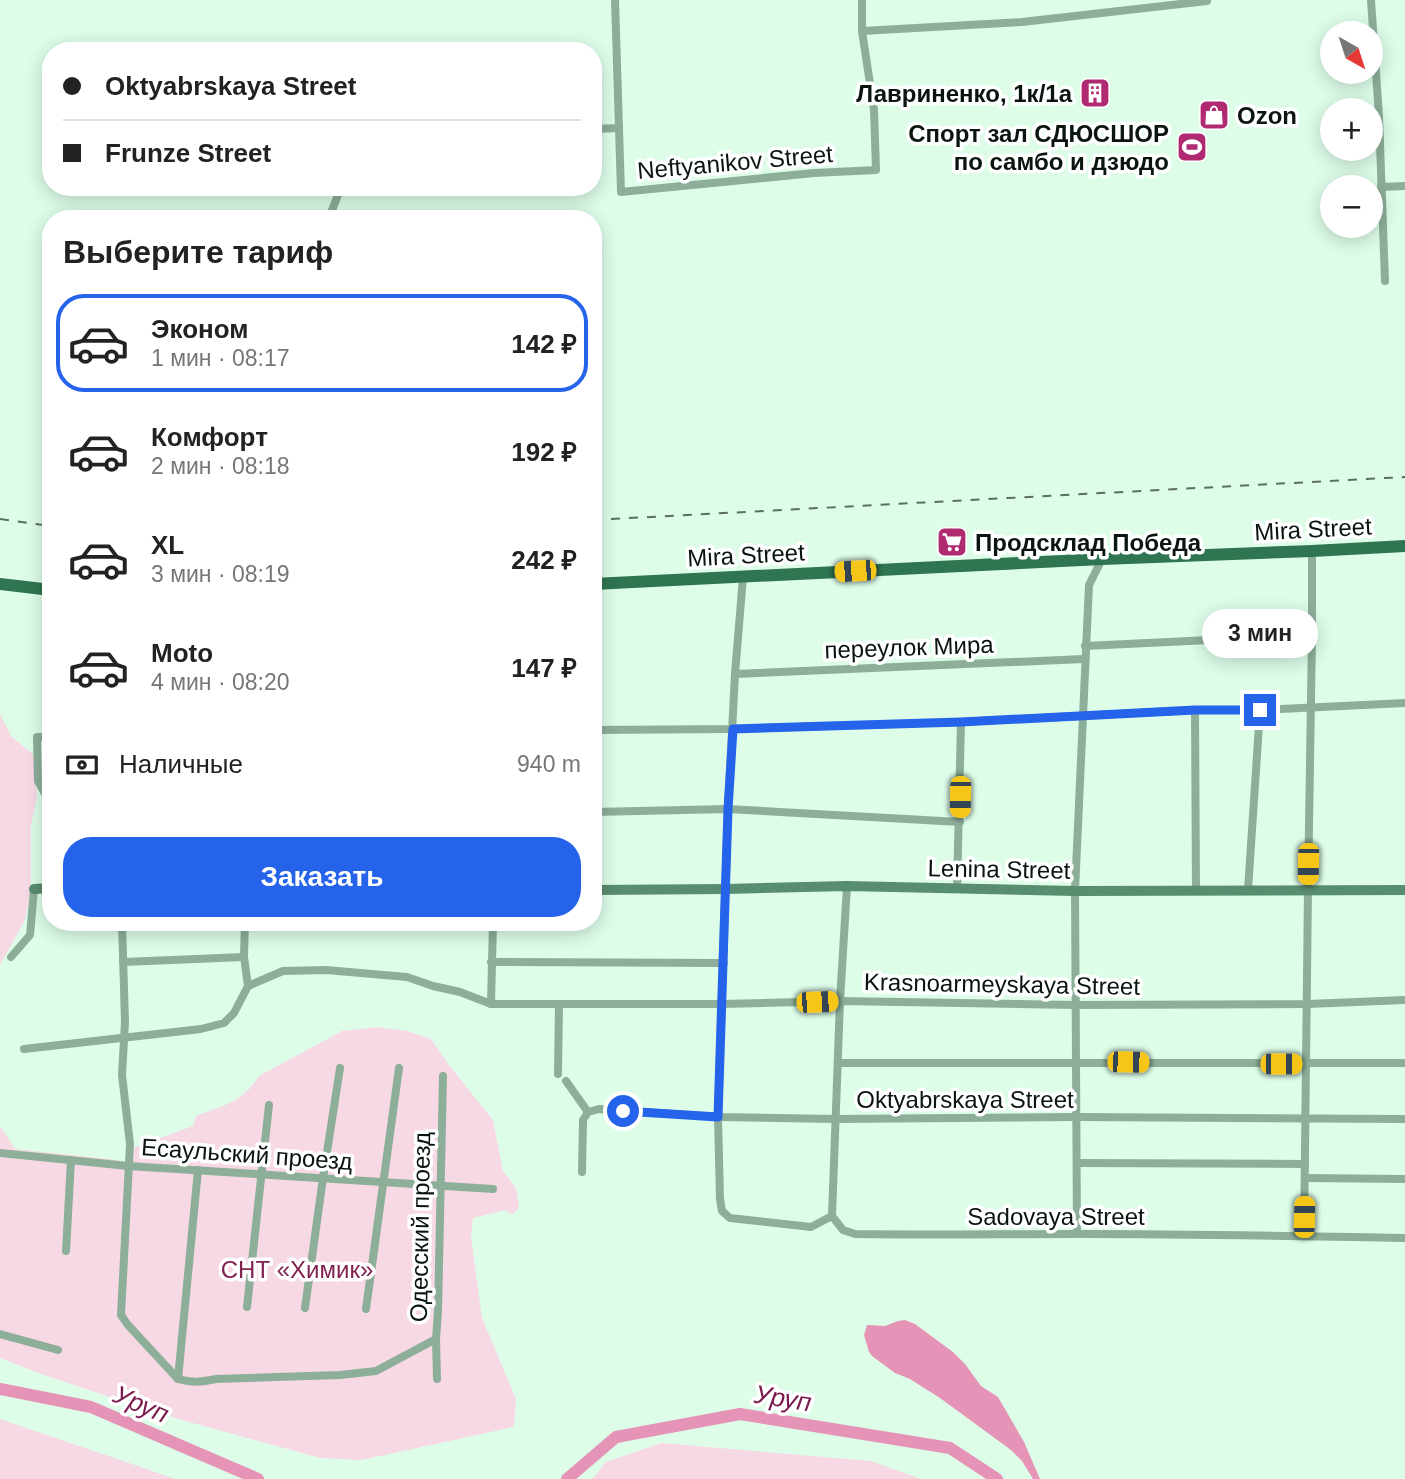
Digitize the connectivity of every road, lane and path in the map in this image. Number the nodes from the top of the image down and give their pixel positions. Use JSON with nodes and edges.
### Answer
{"nodes":[{"id":1,"x":615,"y":0,"type":"edge"},
{"id":2,"x":862,"y":0,"type":"edge"},
{"id":3,"x":1371,"y":0,"type":"edge"},
{"id":4,"x":1207,"y":1,"type":"edge"},
{"id":5,"x":862,"y":31,"type":"junction"},
{"id":6,"x":620,"y":128,"type":"junction"},
{"id":7,"x":602,"y":129,"type":"edge"},
{"id":8,"x":1381,"y":175,"type":"edge"},
{"id":9,"x":1405,"y":186,"type":"edge"},
{"id":10,"x":1383,"y":187,"type":"edge"},
{"id":11,"x":1383,"y":234,"type":"edge"},
{"id":12,"x":1385,"y":281,"type":"dead end"},
{"id":13,"x":1405,"y":546,"type":"edge"},
{"id":14,"x":1312,"y":551,"type":"junction"},
{"id":15,"x":1102,"y":559,"type":"junction"},
{"id":16,"x":743,"y":577,"type":"junction"},
{"id":17,"x":0,"y":584,"type":"edge"},
{"id":18,"x":602,"y":584,"type":"edge"},
{"id":19,"x":42,"y":589,"type":"edge"},
{"id":20,"x":1312,"y":635,"type":"junction"},
{"id":21,"x":1085,"y":646,"type":"junction"},
{"id":22,"x":1084,"y":659,"type":"junction"},
{"id":23,"x":735,"y":674,"type":"junction"},
{"id":24,"x":1405,"y":703,"type":"edge"},
{"id":25,"x":1311,"y":707,"type":"junction"},
{"id":26,"x":1195,"y":710,"type":"junction"},
{"id":27,"x":1260,"y":710,"type":"junction"},
{"id":28,"x":1083,"y":717,"type":"junction"},
{"id":29,"x":961,"y":722,"type":"junction"},
{"id":30,"x":733,"y":729,"type":"junction"},
{"id":31,"x":602,"y":730,"type":"edge"},
{"id":32,"x":42,"y":737,"type":"edge"},
{"id":33,"x":42,"y":788,"type":"edge"},
{"id":34,"x":728,"y":809,"type":"junction"},
{"id":35,"x":602,"y":812,"type":"edge"},
{"id":36,"x":960,"y":822,"type":"junction"},
{"id":37,"x":847,"y":886,"type":"junction"},
{"id":38,"x":34,"y":889,"type":"joint"},
{"id":39,"x":42,"y":889,"type":"edge"},
{"id":40,"x":725,"y":889,"type":"junction"},
{"id":41,"x":602,"y":890,"type":"edge"},
{"id":42,"x":957,"y":890,"type":"junction"},
{"id":43,"x":1248,"y":890,"type":"junction"},
{"id":44,"x":1308,"y":890,"type":"junction"},
{"id":45,"x":1405,"y":890,"type":"edge"},
{"id":46,"x":1075,"y":891,"type":"junction"},
{"id":47,"x":1196,"y":891,"type":"junction"},
{"id":48,"x":122,"y":931,"type":"edge"},
{"id":49,"x":245,"y":931,"type":"edge"},
{"id":50,"x":493,"y":931,"type":"edge"},
{"id":51,"x":11,"y":957,"type":"dead end"},
{"id":52,"x":244,"y":957,"type":"junction"},
{"id":53,"x":123,"y":962,"type":"junction"},
{"id":54,"x":491,"y":962,"type":"junction"},
{"id":55,"x":723,"y":963,"type":"junction"},
{"id":56,"x":248,"y":986,"type":"junction"},
{"id":57,"x":1405,"y":1000,"type":"edge"},
{"id":58,"x":840,"y":1001,"type":"junction"},
{"id":59,"x":491,"y":1004,"type":"junction"},
{"id":60,"x":559,"y":1004,"type":"junction"},
{"id":61,"x":722,"y":1004,"type":"junction"},
{"id":62,"x":1308,"y":1004,"type":"junction"},
{"id":63,"x":1076,"y":1005,"type":"junction"},
{"id":64,"x":123,"y":1038,"type":"junction"},
{"id":65,"x":24,"y":1049,"type":"dead end"},
{"id":66,"x":1076,"y":1062,"type":"junction"},
{"id":67,"x":838,"y":1063,"type":"junction"},
{"id":68,"x":1405,"y":1063,"type":"edge"},
{"id":69,"x":1307,"y":1064,"type":"junction"},
{"id":70,"x":340,"y":1068,"type":"dead end"},
{"id":71,"x":399,"y":1068,"type":"dead end"},
{"id":72,"x":558,"y":1074,"type":"dead end"},
{"id":73,"x":443,"y":1076,"type":"dead end"},
{"id":74,"x":566,"y":1081,"type":"dead end"},
{"id":75,"x":269,"y":1105,"type":"dead end"},
{"id":76,"x":588,"y":1112,"type":"junction"},
{"id":77,"x":718,"y":1117,"type":"junction"},
{"id":78,"x":1077,"y":1117,"type":"junction"},
{"id":79,"x":1306,"y":1118,"type":"junction"},
{"id":80,"x":836,"y":1119,"type":"junction"},
{"id":81,"x":1405,"y":1119,"type":"edge"},
{"id":82,"x":0,"y":1153,"type":"edge"},
{"id":83,"x":71,"y":1160,"type":"junction"},
{"id":84,"x":1077,"y":1163,"type":"junction"},
{"id":85,"x":1305,"y":1164,"type":"junction"},
{"id":86,"x":128,"y":1166,"type":"junction"},
{"id":87,"x":198,"y":1170,"type":"junction"},
{"id":88,"x":582,"y":1172,"type":"dead end"},
{"id":89,"x":261,"y":1174,"type":"junction"},
{"id":90,"x":323,"y":1178,"type":"junction"},
{"id":91,"x":1305,"y":1178,"type":"junction"},
{"id":92,"x":1405,"y":1179,"type":"edge"},
{"id":93,"x":384,"y":1181,"type":"junction"},
{"id":94,"x":440,"y":1186,"type":"junction"},
{"id":95,"x":493,"y":1189,"type":"dead end"},
{"id":96,"x":832,"y":1216,"type":"junction"},
{"id":97,"x":1077,"y":1234,"type":"junction"},
{"id":98,"x":1304,"y":1236,"type":"junction"},
{"id":99,"x":1405,"y":1238,"type":"edge"},
{"id":100,"x":66,"y":1251,"type":"dead end"},
{"id":101,"x":247,"y":1307,"type":"dead end"},
{"id":102,"x":305,"y":1308,"type":"dead end"},
{"id":103,"x":366,"y":1310,"type":"dead end"},
{"id":104,"x":0,"y":1334,"type":"edge"},
{"id":105,"x":436,"y":1339,"type":"junction"},
{"id":106,"x":58,"y":1350,"type":"dead end"},
{"id":107,"x":178,"y":1379,"type":"junction"},
{"id":108,"x":438,"y":1379,"type":"dead end"}],
"edges":[{"from":1,"to":6,"type":"street","name":"Neftyanikov Street"},
{"from":2,"to":5,"type":"street"},
{"from":3,"to":8,"type":"street"},
{"from":4,"to":5,"type":"street"},
{"from":5,"to":6,"type":"street","name":"Neftyanikov Street"},
{"from":6,"to":7,"type":"street"},
{"from":9,"to":10,"type":"street"},
{"from":11,"to":12,"type":"street"},
{"from":13,"to":14,"type":"main road","name":"Mira Street"},
{"from":14,"to":15,"type":"main road","name":"Mira Street"},
{"from":14,"to":20,"type":"street"},
{"from":15,"to":16,"type":"main road","name":"Mira Street"},
{"from":15,"to":21,"type":"street"},
{"from":16,"to":18,"type":"main road","name":"Mira Street"},
{"from":16,"to":23,"type":"street"},
{"from":17,"to":19,"type":"main road"},
{"from":20,"to":21,"type":"street"},
{"from":20,"to":25,"type":"street"},
{"from":21,"to":22,"type":"street"},
{"from":22,"to":23,"type":"street","name":"переулок Мира"},
{"from":22,"to":28,"type":"street"},
{"from":23,"to":30,"type":"street"},
{"from":24,"to":25,"type":"street"},
{"from":25,"to":27,"type":"street"},
{"from":25,"to":44,"type":"street"},
{"from":26,"to":27,"type":"street"},
{"from":26,"to":28,"type":"street"},
{"from":26,"to":47,"type":"street"},
{"from":27,"to":43,"type":"street"},
{"from":28,"to":29,"type":"street"},
{"from":28,"to":46,"type":"street"},
{"from":29,"to":30,"type":"street"},
{"from":29,"to":36,"type":"street"},
{"from":30,"to":31,"type":"street"},
{"from":30,"to":34,"type":"street"},
{"from":32,"to":33,"type":"street"},
{"from":34,"to":35,"type":"street"},
{"from":34,"to":36,"type":"street"},
{"from":34,"to":40,"type":"street"},
{"from":36,"to":42,"type":"street"},
{"from":37,"to":40,"type":"main road","name":"Lenina Street"},
{"from":37,"to":42,"type":"main road","name":"Lenina Street"},
{"from":37,"to":58,"type":"street"},
{"from":38,"to":39,"type":"main road"},
{"from":38,"to":51,"type":"street"},
{"from":40,"to":41,"type":"main road","name":"Lenina Street"},
{"from":40,"to":55,"type":"street"},
{"from":42,"to":46,"type":"main road","name":"Lenina Street"},
{"from":43,"to":44,"type":"main road","name":"Lenina Street"},
{"from":43,"to":47,"type":"main road","name":"Lenina Street"},
{"from":44,"to":45,"type":"main road","name":"Lenina Street"},
{"from":44,"to":62,"type":"street"},
{"from":46,"to":47,"type":"main road","name":"Lenina Street"},
{"from":46,"to":63,"type":"street"},
{"from":48,"to":53,"type":"street"},
{"from":49,"to":52,"type":"street"},
{"from":50,"to":54,"type":"street"},
{"from":52,"to":53,"type":"street"},
{"from":52,"to":56,"type":"street"},
{"from":53,"to":64,"type":"street"},
{"from":54,"to":55,"type":"street"},
{"from":54,"to":59,"type":"street"},
{"from":55,"to":61,"type":"street"},
{"from":56,"to":59,"type":"street","name":"Krasnoarmeyskaya Street"},
{"from":56,"to":64,"type":"street"},
{"from":57,"to":62,"type":"street","name":"Krasnoarmeyskaya Street"},
{"from":58,"to":61,"type":"street","name":"Krasnoarmeyskaya Street"},
{"from":58,"to":63,"type":"street","name":"Krasnoarmeyskaya Street"},
{"from":58,"to":67,"type":"street"},
{"from":59,"to":60,"type":"street","name":"Krasnoarmeyskaya Street"},
{"from":60,"to":61,"type":"street","name":"Krasnoarmeyskaya Street"},
{"from":60,"to":72,"type":"street"},
{"from":61,"to":77,"type":"street"},
{"from":62,"to":63,"type":"street","name":"Krasnoarmeyskaya Street"},
{"from":62,"to":69,"type":"street"},
{"from":63,"to":66,"type":"street"},
{"from":64,"to":65,"type":"street"},
{"from":64,"to":86,"type":"street"},
{"from":66,"to":67,"type":"street"},
{"from":66,"to":69,"type":"street"},
{"from":66,"to":78,"type":"street"},
{"from":67,"to":80,"type":"street"},
{"from":68,"to":69,"type":"street"},
{"from":69,"to":79,"type":"street"},
{"from":70,"to":90,"type":"street"},
{"from":71,"to":93,"type":"street"},
{"from":73,"to":94,"type":"street","name":"Одесский проезд"},
{"from":74,"to":76,"type":"street"},
{"from":75,"to":89,"type":"street"},
{"from":76,"to":77,"type":"street","name":"Oktyabrskaya Street"},
{"from":76,"to":88,"type":"street"},
{"from":77,"to":80,"type":"street","name":"Oktyabrskaya Street"},
{"from":77,"to":96,"type":"street"},
{"from":78,"to":79,"type":"street","name":"Oktyabrskaya Street"},
{"from":78,"to":80,"type":"street","name":"Oktyabrskaya Street"},
{"from":78,"to":84,"type":"street"},
{"from":79,"to":81,"type":"street","name":"Oktyabrskaya Street"},
{"from":79,"to":85,"type":"street"},
{"from":80,"to":96,"type":"street"},
{"from":82,"to":83,"type":"street","name":"Есаульский проезд"},
{"from":83,"to":86,"type":"street","name":"Есаульский проезд"},
{"from":83,"to":100,"type":"street"},
{"from":84,"to":85,"type":"street"},
{"from":84,"to":97,"type":"street"},
{"from":85,"to":91,"type":"street"},
{"from":86,"to":87,"type":"street","name":"Есаульский проезд"},
{"from":86,"to":107,"type":"street"},
{"from":87,"to":89,"type":"street","name":"Есаульский проезд"},
{"from":87,"to":107,"type":"street"},
{"from":89,"to":90,"type":"street","name":"Есаульский проезд"},
{"from":89,"to":101,"type":"street"},
{"from":90,"to":93,"type":"street","name":"Есаульский проезд"},
{"from":90,"to":102,"type":"street"},
{"from":91,"to":92,"type":"street"},
{"from":91,"to":98,"type":"street"},
{"from":93,"to":94,"type":"street","name":"Есаульский проезд"},
{"from":93,"to":103,"type":"street"},
{"from":94,"to":95,"type":"street","name":"Есаульский проезд"},
{"from":94,"to":105,"type":"street","name":"Одесский проезд"},
{"from":96,"to":97,"type":"street","name":"Sadovaya Street"},
{"from":97,"to":98,"type":"street","name":"Sadovaya Street"},
{"from":98,"to":99,"type":"street","name":"Sadovaya Street"},
{"from":104,"to":106,"type":"street"},
{"from":105,"to":107,"type":"street"},
{"from":105,"to":108,"type":"street","name":"Одесский проезд"}]}
